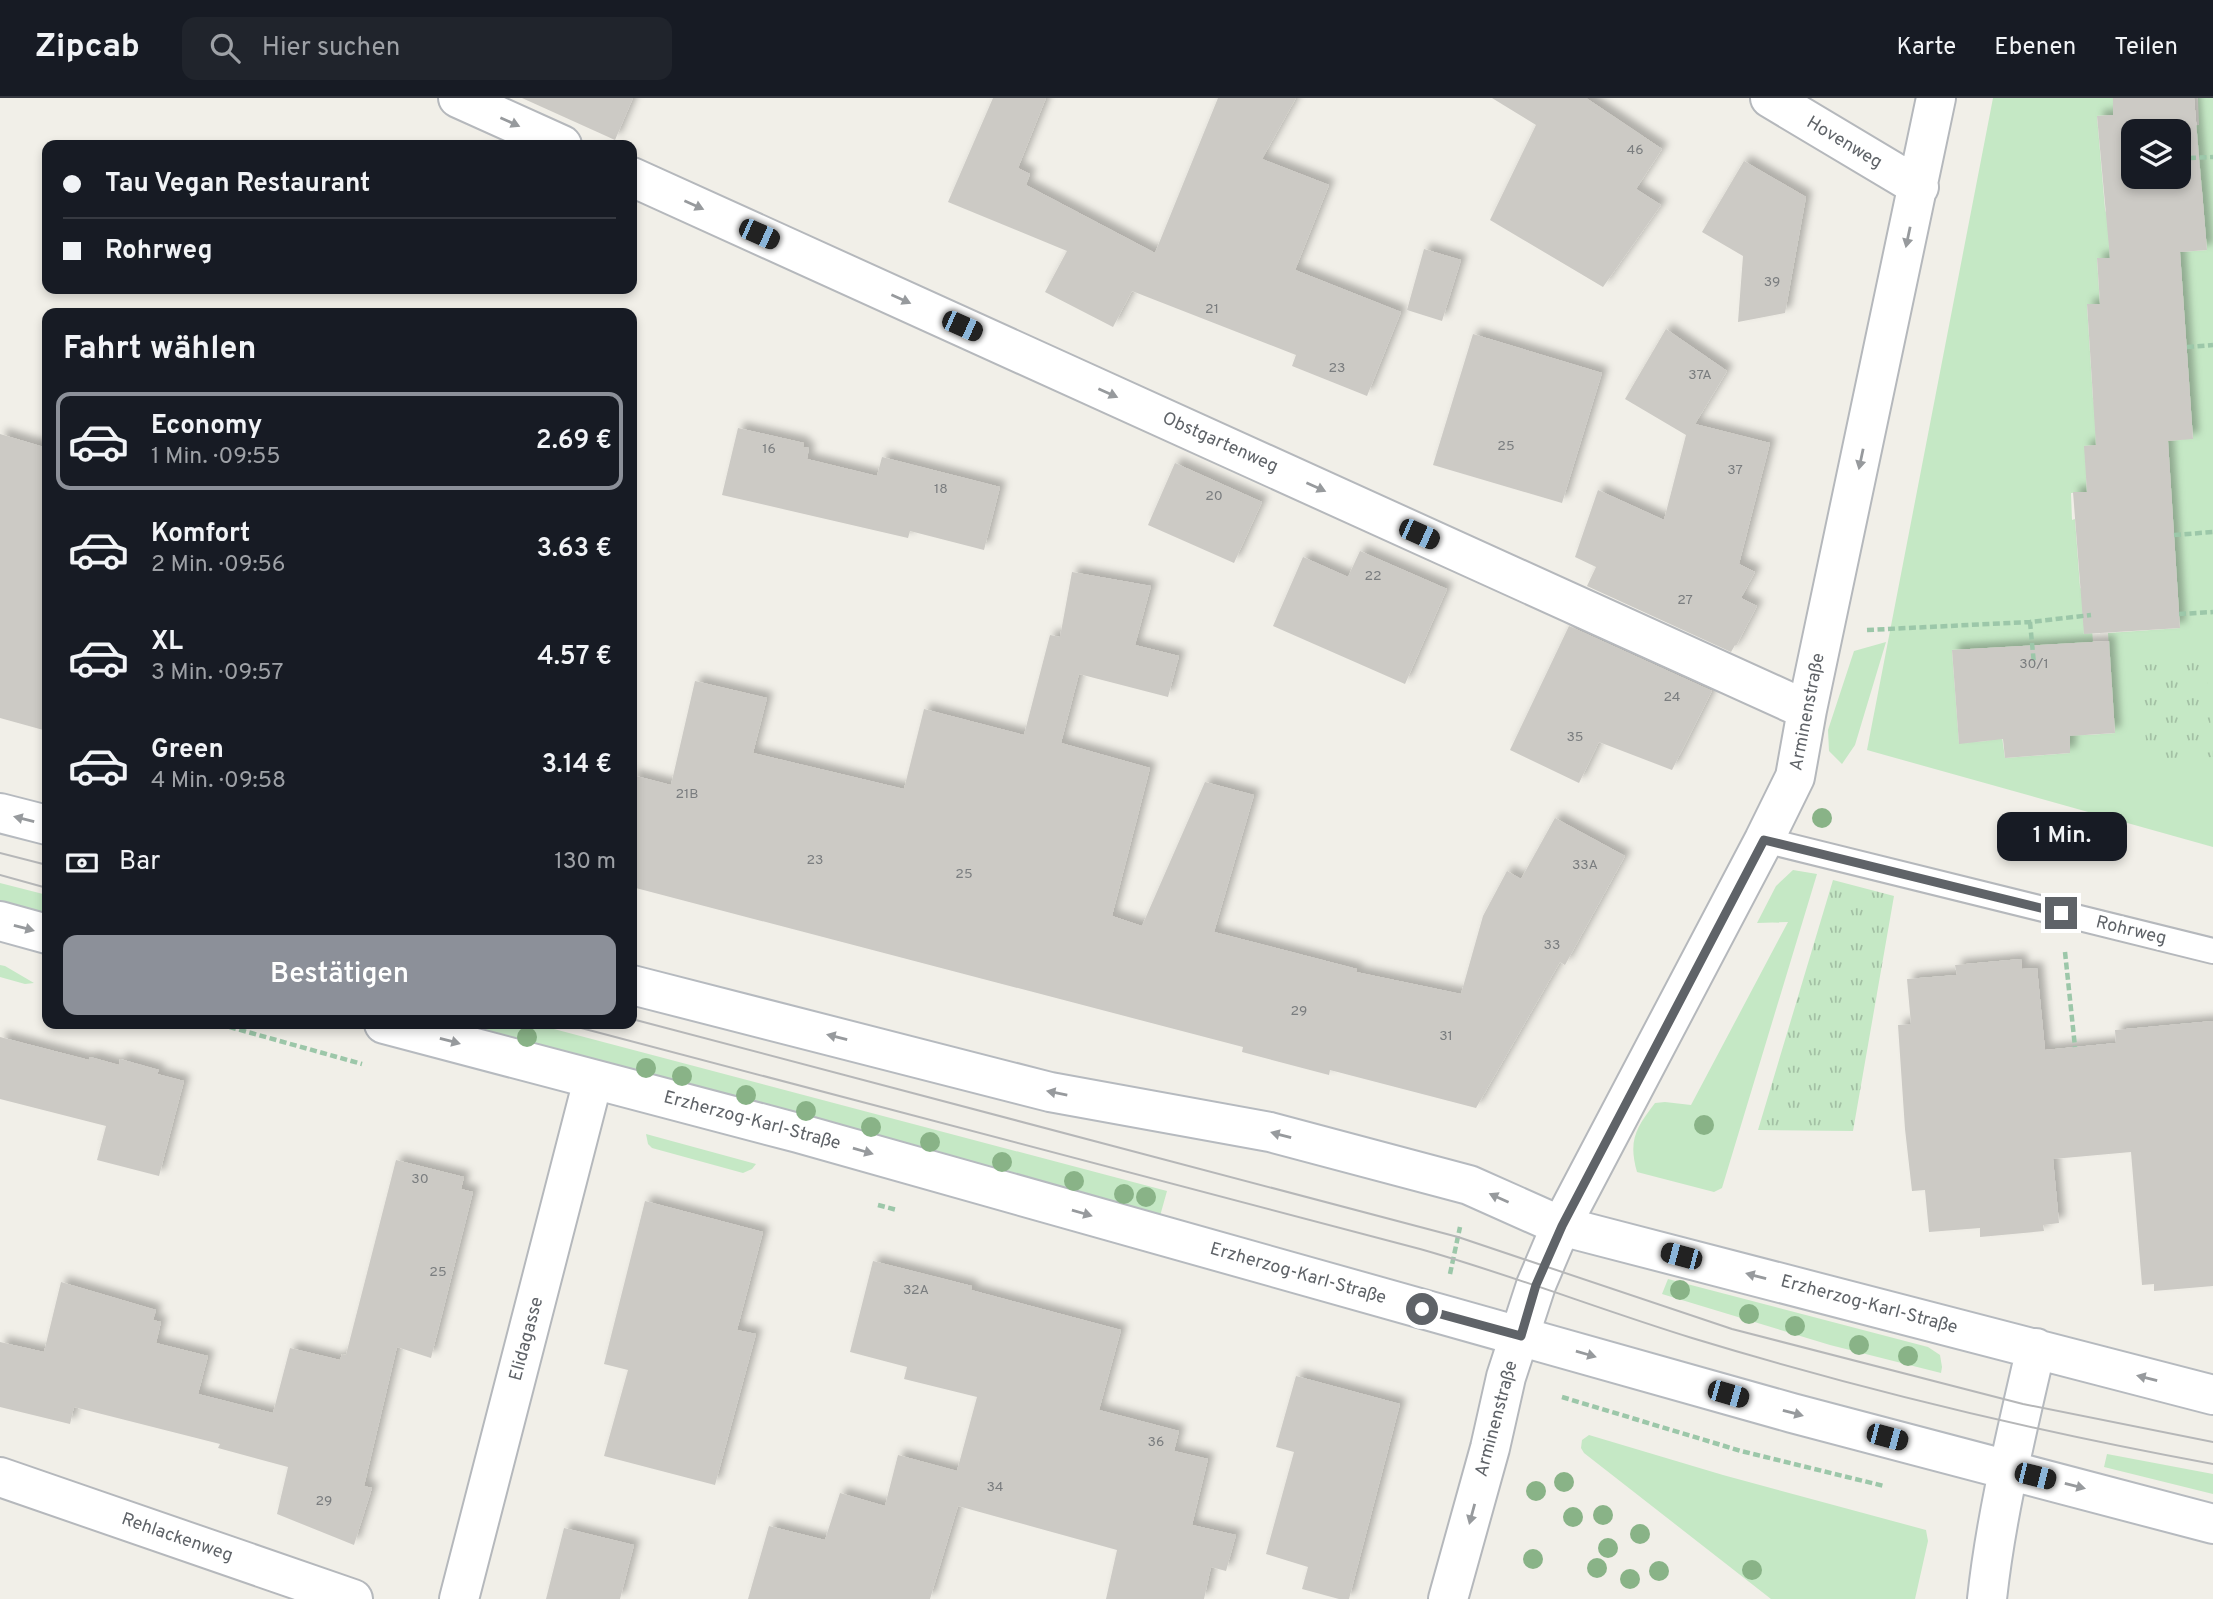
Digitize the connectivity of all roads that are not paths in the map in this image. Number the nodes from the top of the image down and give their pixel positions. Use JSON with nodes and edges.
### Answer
{"nodes":[{"id":1,"x":458,"y":98,"type":"edge"},
{"id":2,"x":1770,"y":98,"type":"edge"},
{"id":3,"x":1937,"y":98,"type":"edge"},
{"id":4,"x":551,"y":140,"type":"edge"},
{"id":5,"x":637,"y":179,"type":"edge"},
{"id":6,"x":1919,"y":187,"type":"junction"},
{"id":7,"x":1807,"y":710,"type":"junction"},
{"id":8,"x":0,"y":813,"type":"edge"},
{"id":9,"x":42,"y":824,"type":"edge"},
{"id":10,"x":1764,"y":840,"type":"junction"},
{"id":11,"x":0,"y":922,"type":"edge"},
{"id":12,"x":42,"y":933,"type":"edge"},
{"id":13,"x":2213,"y":951,"type":"edge"},
{"id":14,"x":637,"y":986,"type":"edge"},
{"id":15,"x":403,"y":1029,"type":"edge"},
{"id":16,"x":593,"y":1080,"type":"junction"},
{"id":17,"x":1562,"y":1226,"type":"junction"},
{"id":18,"x":1521,"y":1336,"type":"junction"},
{"id":19,"x":2036,"y":1348,"type":"junction"},
{"id":20,"x":2213,"y":1395,"type":"edge"},
{"id":21,"x":2009,"y":1470,"type":"junction"},
{"id":22,"x":0,"y":1478,"type":"edge"},
{"id":23,"x":2213,"y":1524,"type":"edge"},
{"id":24,"x":353,"y":1599,"type":"edge"},
{"id":25,"x":459,"y":1599,"type":"edge"},
{"id":26,"x":1448,"y":1599,"type":"edge"},
{"id":27,"x":1987,"y":1599,"type":"edge"}],
"edges":[{"from":1,"to":4,"type":"street","one_way":true},
{"from":2,"to":6,"type":"street","name":"Hovenweg"},
{"from":3,"to":6,"type":"street","name":"Arminenstraße"},
{"from":5,"to":7,"type":"street","name":"Obstgartenweg","one_way":true},
{"from":6,"to":7,"type":"street","name":"Arminenstraße","one_way":true},
{"from":7,"to":10,"type":"street","name":"Arminenstraße"},
{"from":9,"to":8,"type":"street","one_way":true},
{"from":10,"to":13,"type":"lane","name":"Rohrweg"},
{"from":10,"to":17,"type":"street","name":"Arminenstraße"},
{"from":11,"to":12,"type":"street","one_way":true},
{"from":17,"to":14,"type":"street","name":"Erzherzog-Karl-Straße","one_way":true},
{"from":15,"to":16,"type":"street","name":"Erzherzog-Karl-Straße","one_way":true},
{"from":16,"to":18,"type":"street","name":"Erzherzog-Karl-Straße","one_way":true},
{"from":16,"to":25,"type":"street","name":"Elidagasse"},
{"from":17,"to":18,"type":"street","name":"Arminenstraße"},
{"from":19,"to":17,"type":"street","name":"Erzherzog-Karl-Straße","one_way":true},
{"from":18,"to":21,"type":"street","name":"Erzherzog-Karl-Straße","one_way":true},
{"from":18,"to":26,"type":"street","name":"Arminenstraße","one_way":true},
{"from":20,"to":19,"type":"street","name":"Erzherzog-Karl-Straße","one_way":true},
{"from":19,"to":21,"type":"street"},
{"from":21,"to":23,"type":"street","name":"Erzherzog-Karl-Straße","one_way":true},
{"from":21,"to":27,"type":"street"},
{"from":22,"to":24,"type":"street","name":"Rehlackenweg"}]}
